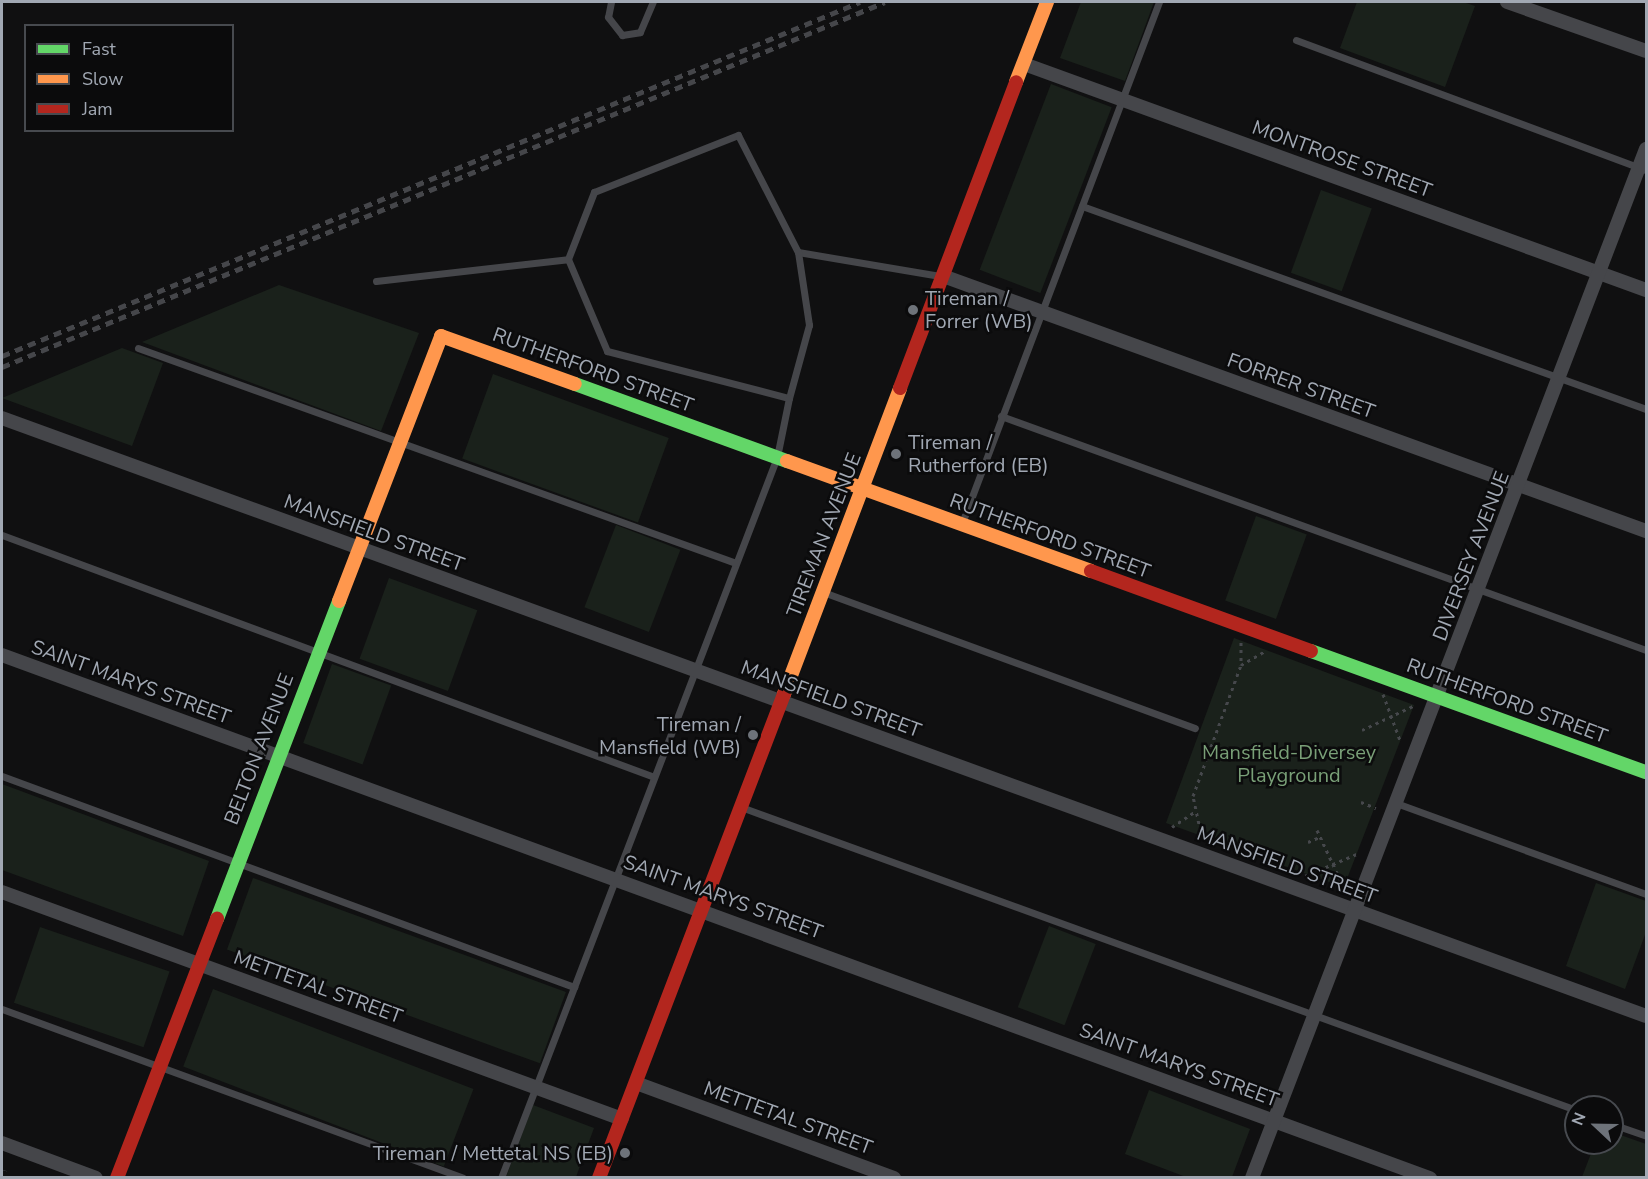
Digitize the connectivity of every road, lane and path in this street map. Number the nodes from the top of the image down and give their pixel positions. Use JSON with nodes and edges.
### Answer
{"nodes":[{"id":1,"x":610,"y":2,"type":"edge"},
{"id":2,"x":653,"y":2,"type":"edge"},
{"id":3,"x":1047,"y":2,"type":"edge"},
{"id":4,"x":1159,"y":2,"type":"edge"},
{"id":5,"x":1507,"y":2,"type":"edge"},
{"id":6,"x":1296,"y":40,"type":"dead end"},
{"id":7,"x":1647,"y":51,"type":"edge"},
{"id":8,"x":1024,"y":64,"type":"junction"},
{"id":9,"x":1122,"y":100,"type":"junction"},
{"id":10,"x":1647,"y":149,"type":"edge"},
{"id":11,"x":1643,"y":168,"type":"edge"},
{"id":12,"x":1082,"y":206,"type":"junction"},
{"id":13,"x":798,"y":252,"type":"junction"},
{"id":14,"x":568,"y":259,"type":"junction"},
{"id":15,"x":1600,"y":273,"type":"junction"},
{"id":16,"x":943,"y":276,"type":"junction"},
{"id":17,"x":376,"y":281,"type":"dead end"},
{"id":18,"x":1647,"y":290,"type":"edge"},
{"id":19,"x":1042,"y":312,"type":"junction"},
{"id":20,"x":441,"y":336,"type":"joint"},
{"id":21,"x":138,"y":348,"type":"dead end"},
{"id":22,"x":1560,"y":378,"type":"junction"},
{"id":23,"x":789,"y":398,"type":"junction"},
{"id":24,"x":1647,"y":409,"type":"edge"},
{"id":25,"x":1001,"y":416,"type":"junction"},
{"id":26,"x":2,"y":418,"type":"edge"},
{"id":27,"x":400,"y":439,"type":"junction"},
{"id":28,"x":777,"y":457,"type":"junction"},
{"id":29,"x":1519,"y":485,"type":"junction"},
{"id":30,"x":862,"y":488,"type":"junction"},
{"id":31,"x":961,"y":525,"type":"junction"},
{"id":32,"x":1647,"y":531,"type":"edge"},
{"id":33,"x":2,"y":535,"type":"edge"},
{"id":34,"x":358,"y":548,"type":"junction"},
{"id":35,"x":736,"y":563,"type":"junction"},
{"id":36,"x":1479,"y":589,"type":"junction"},
{"id":37,"x":823,"y":592,"type":"junction"},
{"id":38,"x":1241,"y":640,"type":"dead end"},
{"id":39,"x":1268,"y":650,"type":"dead end"},
{"id":40,"x":1647,"y":650,"type":"edge"},
{"id":41,"x":317,"y":654,"type":"junction"},
{"id":42,"x":2,"y":655,"type":"edge"},
{"id":43,"x":1241,"y":665,"type":"junction"},
{"id":44,"x":695,"y":670,"type":"junction"},
{"id":45,"x":1379,"y":690,"type":"dead end"},
{"id":46,"x":1437,"y":697,"type":"junction"},
{"id":47,"x":782,"y":702,"type":"junction"},
{"id":48,"x":1416,"y":704,"type":"dead end"},
{"id":49,"x":1393,"y":715,"type":"junction"},
{"id":50,"x":1195,"y":728,"type":"dead end"},
{"id":51,"x":1362,"y":730,"type":"dead end"},
{"id":52,"x":1401,"y":743,"type":"dead end"},
{"id":53,"x":278,"y":756,"type":"junction"},
{"id":54,"x":1647,"y":772,"type":"edge"},
{"id":55,"x":2,"y":776,"type":"edge"},
{"id":56,"x":654,"y":777,"type":"junction"},
{"id":57,"x":1361,"y":802,"type":"dead end"},
{"id":58,"x":1396,"y":803,"type":"junction"},
{"id":59,"x":741,"y":807,"type":"junction"},
{"id":60,"x":1376,"y":808,"type":"dead end"},
{"id":61,"x":1194,"y":812,"type":"junction"},
{"id":62,"x":1172,"y":828,"type":"dead end"},
{"id":63,"x":1317,"y":830,"type":"dead end"},
{"id":64,"x":1320,"y":837,"type":"junction"},
{"id":65,"x":1202,"y":838,"type":"dead end"},
{"id":66,"x":1308,"y":842,"type":"dead end"},
{"id":67,"x":1359,"y":853,"type":"dead end"},
{"id":68,"x":237,"y":863,"type":"junction"},
{"id":69,"x":1333,"y":866,"type":"junction"},
{"id":70,"x":1305,"y":876,"type":"dead end"},
{"id":71,"x":615,"y":878,"type":"junction"},
{"id":72,"x":1345,"y":890,"type":"dead end"},
{"id":73,"x":2,"y":892,"type":"edge"},
{"id":74,"x":1647,"y":894,"type":"edge"},
{"id":75,"x":702,"y":910,"type":"junction"},
{"id":76,"x":1355,"y":910,"type":"junction"},
{"id":77,"x":198,"y":964,"type":"junction"},
{"id":78,"x":574,"y":987,"type":"junction"},
{"id":79,"x":2,"y":1009,"type":"edge"},
{"id":80,"x":1314,"y":1015,"type":"junction"},
{"id":81,"x":1647,"y":1016,"type":"edge"},
{"id":82,"x":159,"y":1066,"type":"junction"},
{"id":83,"x":636,"y":1083,"type":"junction"},
{"id":84,"x":535,"y":1088,"type":"junction"},
{"id":85,"x":1564,"y":1106,"type":"edge"},
{"id":86,"x":621,"y":1119,"type":"junction"},
{"id":87,"x":1274,"y":1120,"type":"junction"},
{"id":88,"x":1624,"y":1128,"type":"edge"},
{"id":89,"x":1647,"y":1136,"type":"edge"},
{"id":90,"x":2,"y":1143,"type":"edge"},
{"id":91,"x":5,"y":1170,"type":"dead end"},
{"id":92,"x":3,"y":1178,"type":"edge"},
{"id":93,"x":96,"y":1178,"type":"edge"},
{"id":94,"x":117,"y":1178,"type":"edge"},
{"id":95,"x":463,"y":1178,"type":"edge"},
{"id":96,"x":501,"y":1178,"type":"edge"},
{"id":97,"x":599,"y":1178,"type":"edge"},
{"id":98,"x":894,"y":1178,"type":"edge"},
{"id":99,"x":1252,"y":1178,"type":"edge"},
{"id":100,"x":1430,"y":1178,"type":"edge"}],
"edges":[{"from":1,"to":2,"type":"lane"},
{"from":3,"to":8,"type":"street","name":"TIREMAN AVENUE"},
{"from":4,"to":9,"type":"lane"},
{"from":5,"to":7,"type":"street"},
{"from":6,"to":11,"type":"lane"},
{"from":8,"to":9,"type":"street","name":"MONTROSE STREET"},
{"from":8,"to":16,"type":"street","name":"TIREMAN AVENUE"},
{"from":9,"to":12,"type":"lane"},
{"from":9,"to":15,"type":"street","name":"MONTROSE STREET"},
{"from":10,"to":11,"type":"street","name":"DIVERSEY AVENUE"},
{"from":11,"to":15,"type":"street","name":"DIVERSEY AVENUE"},
{"from":12,"to":19,"type":"lane"},
{"from":12,"to":22,"type":"lane"},
{"from":13,"to":14,"type":"lane"},
{"from":13,"to":16,"type":"lane"},
{"from":13,"to":23,"type":"lane"},
{"from":14,"to":17,"type":"lane"},
{"from":14,"to":23,"type":"lane"},
{"from":15,"to":18,"type":"street","name":"MONTROSE STREET"},
{"from":15,"to":22,"type":"street","name":"DIVERSEY AVENUE"},
{"from":16,"to":19,"type":"street","name":"FORRER STREET"},
{"from":16,"to":30,"type":"street","name":"TIREMAN AVENUE"},
{"from":19,"to":25,"type":"lane"},
{"from":19,"to":29,"type":"street","name":"FORRER STREET"},
{"from":20,"to":27,"type":"street","name":"BELTON AVENUE"},
{"from":20,"to":28,"type":"street","name":"RUTHERFORD STREET"},
{"from":21,"to":27,"type":"lane"},
{"from":22,"to":24,"type":"lane"},
{"from":22,"to":29,"type":"street","name":"DIVERSEY AVENUE"},
{"from":23,"to":28,"type":"lane"},
{"from":25,"to":31,"type":"lane"},
{"from":25,"to":36,"type":"lane"},
{"from":26,"to":34,"type":"street","name":"MANSFIELD STREET"},
{"from":27,"to":34,"type":"street","name":"BELTON AVENUE"},
{"from":27,"to":35,"type":"lane"},
{"from":28,"to":30,"type":"street","name":"RUTHERFORD STREET"},
{"from":28,"to":35,"type":"lane"},
{"from":29,"to":32,"type":"street","name":"FORRER STREET"},
{"from":29,"to":36,"type":"street","name":"DIVERSEY AVENUE"},
{"from":30,"to":31,"type":"street","name":"RUTHERFORD STREET"},
{"from":30,"to":37,"type":"street","name":"TIREMAN AVENUE"},
{"from":31,"to":46,"type":"street","name":"RUTHERFORD STREET"},
{"from":33,"to":41,"type":"lane"},
{"from":34,"to":41,"type":"street","name":"BELTON AVENUE"},
{"from":34,"to":44,"type":"street","name":"MANSFIELD STREET"},
{"from":35,"to":44,"type":"lane"},
{"from":36,"to":40,"type":"lane"},
{"from":36,"to":46,"type":"street","name":"DIVERSEY AVENUE"},
{"from":37,"to":47,"type":"street","name":"TIREMAN AVENUE"},
{"from":37,"to":50,"type":"lane"},
{"from":38,"to":43,"type":"path"},
{"from":39,"to":43,"type":"path"},
{"from":41,"to":53,"type":"street","name":"BELTON AVENUE"},
{"from":41,"to":56,"type":"lane"},
{"from":42,"to":53,"type":"street","name":"SAINT MARYS STREET"},
{"from":43,"to":61,"type":"path"},
{"from":44,"to":47,"type":"street","name":"MANSFIELD STREET"},
{"from":44,"to":56,"type":"lane"},
{"from":45,"to":49,"type":"path"},
{"from":46,"to":54,"type":"street","name":"RUTHERFORD STREET"},
{"from":46,"to":58,"type":"street","name":"DIVERSEY AVENUE"},
{"from":47,"to":59,"type":"street","name":"TIREMAN AVENUE"},
{"from":47,"to":76,"type":"street","name":"MANSFIELD STREET"},
{"from":48,"to":49,"type":"path"},
{"from":49,"to":51,"type":"path"},
{"from":49,"to":52,"type":"path"},
{"from":53,"to":68,"type":"street","name":"BELTON AVENUE"},
{"from":53,"to":71,"type":"street","name":"SAINT MARYS STREET"},
{"from":55,"to":68,"type":"lane"},
{"from":56,"to":71,"type":"lane"},
{"from":57,"to":60,"type":"path"},
{"from":58,"to":74,"type":"lane"},
{"from":58,"to":76,"type":"street","name":"DIVERSEY AVENUE"},
{"from":59,"to":75,"type":"street","name":"TIREMAN AVENUE"},
{"from":59,"to":80,"type":"lane"},
{"from":61,"to":62,"type":"path"},
{"from":61,"to":65,"type":"path"},
{"from":63,"to":64,"type":"path"},
{"from":64,"to":66,"type":"path"},
{"from":64,"to":69,"type":"path"},
{"from":67,"to":69,"type":"path"},
{"from":68,"to":77,"type":"street","name":"BELTON AVENUE"},
{"from":68,"to":78,"type":"lane"},
{"from":69,"to":70,"type":"path"},
{"from":69,"to":72,"type":"path"},
{"from":71,"to":75,"type":"street","name":"SAINT MARYS STREET"},
{"from":71,"to":78,"type":"lane"},
{"from":73,"to":77,"type":"street","name":"METTETAL STREET"},
{"from":75,"to":83,"type":"street","name":"TIREMAN AVENUE"},
{"from":75,"to":87,"type":"street","name":"SAINT MARYS STREET"},
{"from":76,"to":80,"type":"street","name":"DIVERSEY AVENUE"},
{"from":76,"to":81,"type":"street","name":"MANSFIELD STREET"},
{"from":77,"to":82,"type":"street","name":"BELTON AVENUE"},
{"from":77,"to":84,"type":"street","name":"METTETAL STREET"},
{"from":78,"to":84,"type":"lane"},
{"from":79,"to":82,"type":"lane"},
{"from":80,"to":85,"type":"lane"},
{"from":80,"to":87,"type":"street","name":"DIVERSEY AVENUE"},
{"from":82,"to":94,"type":"street","name":"BELTON AVENUE"},
{"from":82,"to":95,"type":"lane"},
{"from":83,"to":86,"type":"street","name":"TIREMAN AVENUE"},
{"from":83,"to":98,"type":"street","name":"METTETAL STREET"},
{"from":84,"to":86,"type":"street","name":"METTETAL STREET"},
{"from":84,"to":96,"type":"lane"},
{"from":86,"to":97,"type":"street"},
{"from":87,"to":99,"type":"street","name":"DIVERSEY AVENUE"},
{"from":87,"to":100,"type":"street","name":"SAINT MARYS STREET"},
{"from":88,"to":89,"type":"lane"},
{"from":90,"to":93,"type":"street"},
{"from":91,"to":92,"type":"path"}]}
